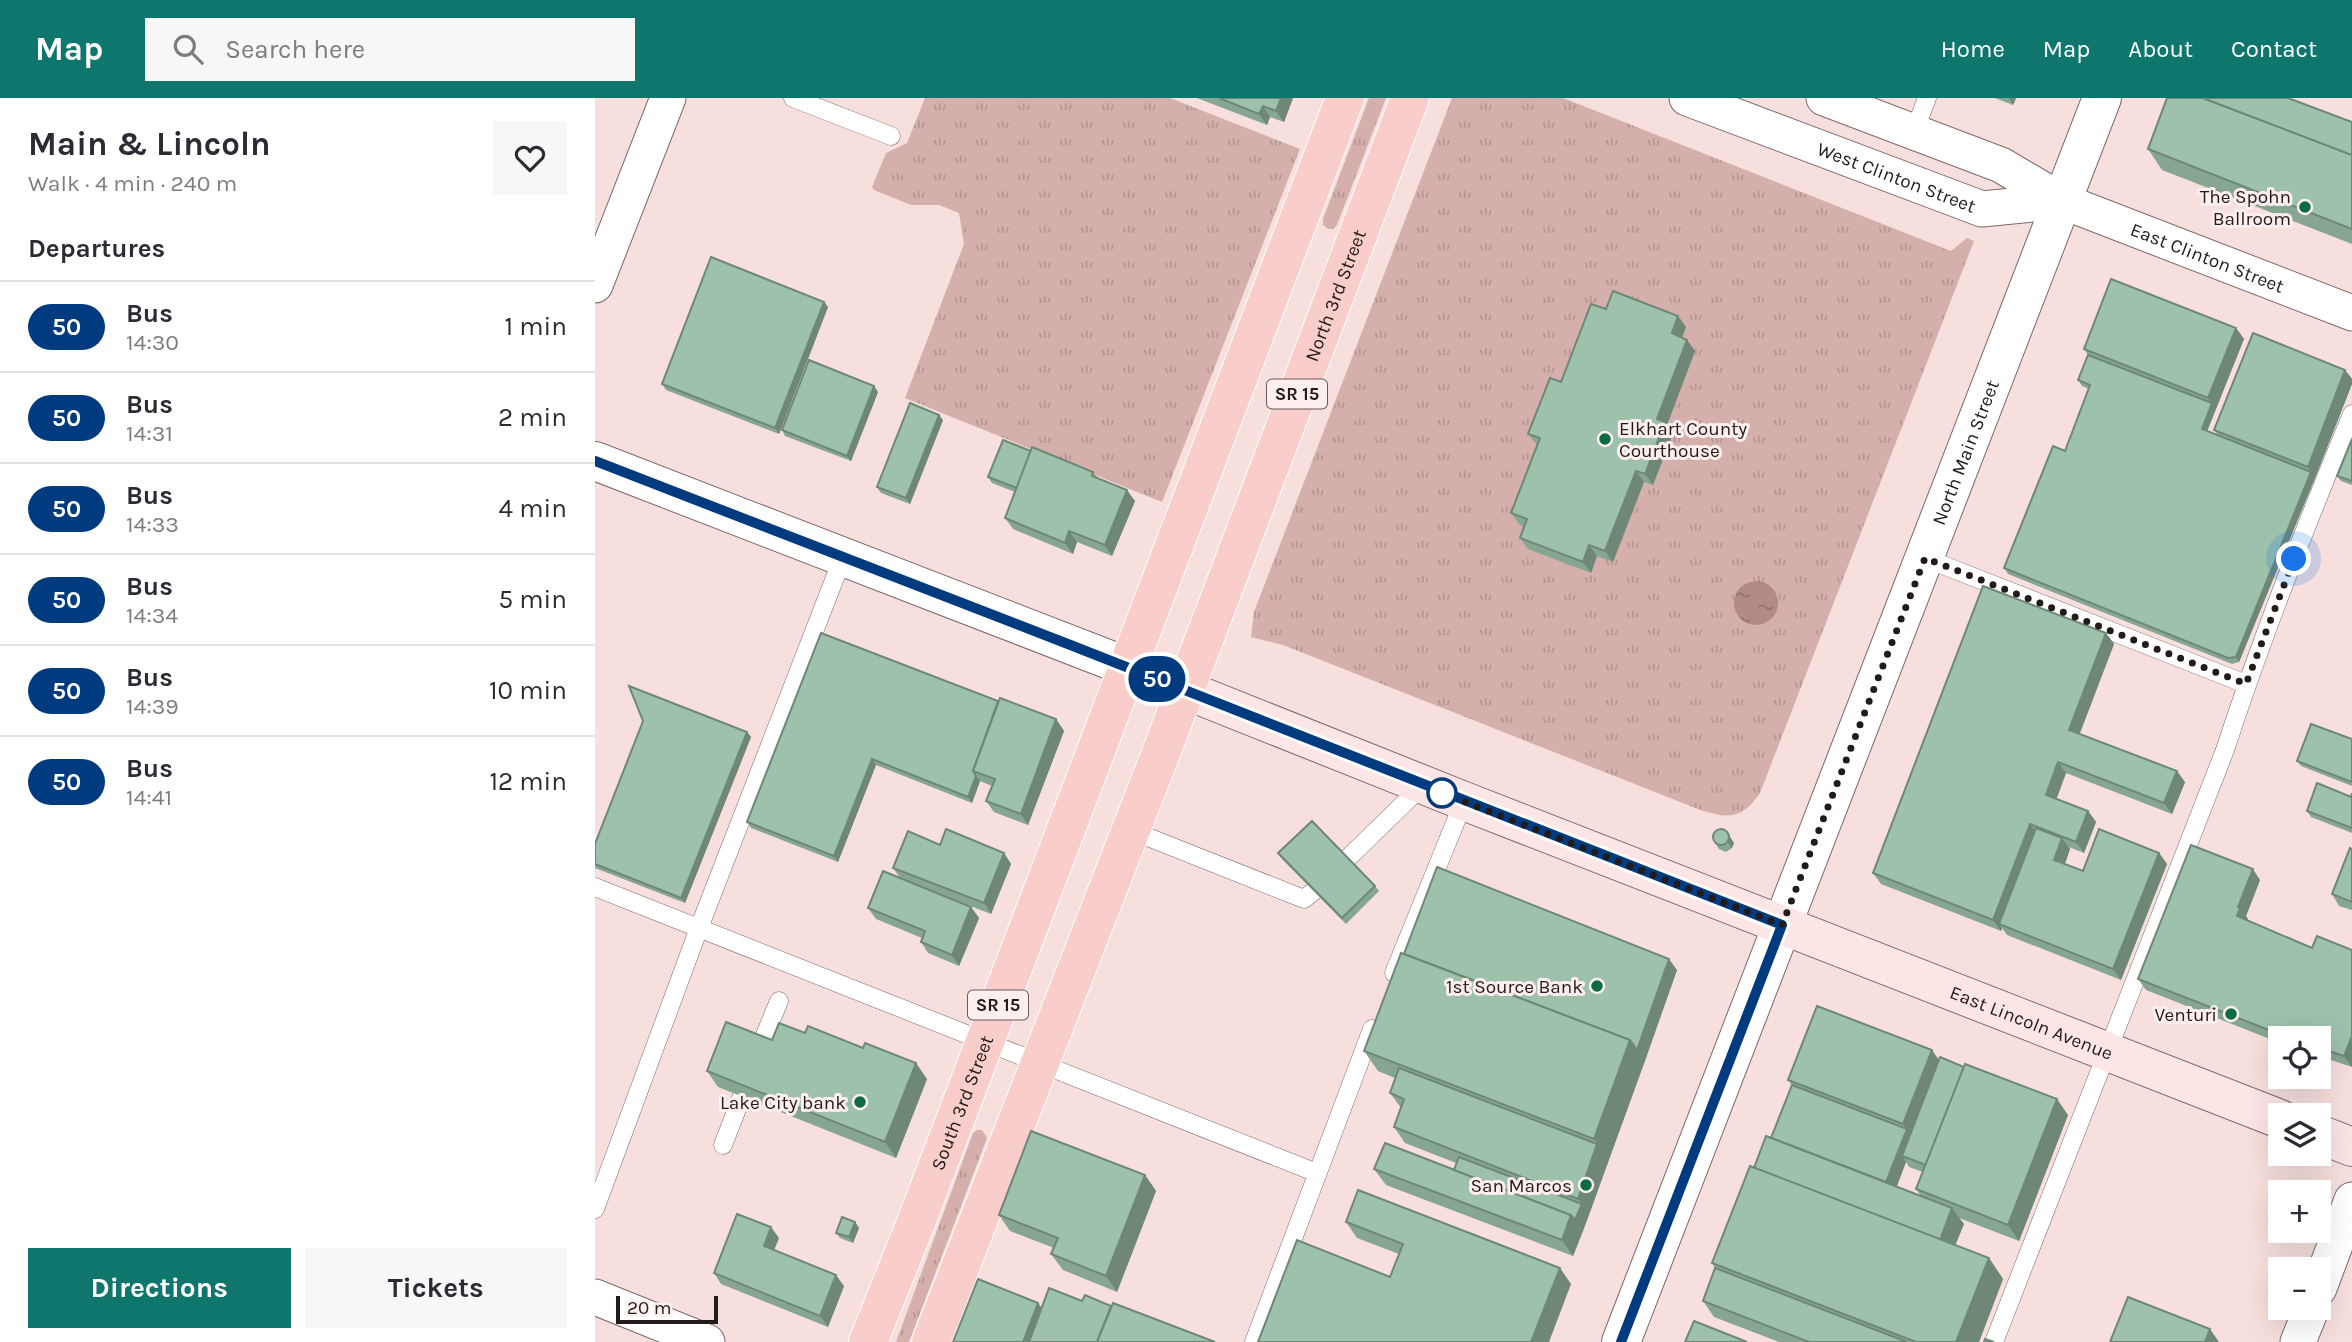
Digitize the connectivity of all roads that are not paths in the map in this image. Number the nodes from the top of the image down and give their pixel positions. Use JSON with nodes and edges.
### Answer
{"nodes":[{"id":1,"x":668,"y":98,"type":"edge"},
{"id":2,"x":793,"y":98,"type":"edge"},
{"id":3,"x":1345,"y":98,"type":"edge"},
{"id":4,"x":1411,"y":98,"type":"edge"},
{"id":5,"x":1688,"y":98,"type":"edge"},
{"id":6,"x":1824,"y":98,"type":"edge"},
{"id":7,"x":1927,"y":98,"type":"edge"},
{"id":8,"x":2102,"y":98,"type":"edge"},
{"id":9,"x":1734,"y":106,"type":"edge"},
{"id":10,"x":1914,"y":132,"type":"junction"},
{"id":11,"x":891,"y":136,"type":"dead end"},
{"id":12,"x":2062,"y":201,"type":"junction"},
{"id":13,"x":595,"y":285,"type":"edge"},
{"id":14,"x":2352,"y":313,"type":"edge"},
{"id":15,"x":2352,"y":414,"type":"edge"},
{"id":16,"x":595,"y":461,"type":"edge"},
{"id":17,"x":843,"y":557,"type":"junction"},
{"id":18,"x":1925,"y":558,"type":"junction"},
{"id":19,"x":1128,"y":667,"type":"junction"},
{"id":20,"x":2246,"y":684,"type":"junction"},
{"id":21,"x":1184,"y":690,"type":"junction"},
{"id":22,"x":1423,"y":785,"type":"junction"},
{"id":23,"x":1464,"y":801,"type":"junction"},
{"id":24,"x":1130,"y":830,"type":"junction"},
{"id":25,"x":1347,"y":859,"type":"edge"},
{"id":26,"x":595,"y":887,"type":"edge"},
{"id":27,"x":1314,"y":891,"type":"edge"},
{"id":28,"x":1782,"y":925,"type":"junction"},
{"id":29,"x":699,"y":928,"type":"junction"},
{"id":30,"x":1387,"y":993,"type":"edge"},
{"id":31,"x":779,"y":1001,"type":"dead end"},
{"id":32,"x":1376,"y":1018,"type":"edge"},
{"id":33,"x":984,"y":1042,"type":"junction"},
{"id":34,"x":760,"y":1047,"type":"edge"},
{"id":35,"x":2108,"y":1051,"type":"junction"},
{"id":36,"x":1039,"y":1064,"type":"junction"},
{"id":37,"x":742,"y":1096,"type":"edge"},
{"id":38,"x":2268,"y":1114,"type":"edge"},
{"id":39,"x":2331,"y":1139,"type":"edge"},
{"id":40,"x":723,"y":1145,"type":"dead end"},
{"id":41,"x":2352,"y":1147,"type":"edge"},
{"id":42,"x":1317,"y":1173,"type":"junction"},
{"id":43,"x":2352,"y":1200,"type":"edge"},
{"id":44,"x":595,"y":1209,"type":"edge"},
{"id":45,"x":2331,"y":1257,"type":"edge"},
{"id":46,"x":595,"y":1297,"type":"edge"},
{"id":47,"x":2307,"y":1320,"type":"edge"},
{"id":48,"x":707,"y":1342,"type":"edge"},
{"id":49,"x":868,"y":1342,"type":"edge"},
{"id":50,"x":931,"y":1342,"type":"edge"},
{"id":51,"x":1254,"y":1342,"type":"edge"},
{"id":52,"x":1621,"y":1342,"type":"edge"},
{"id":53,"x":1994,"y":1342,"type":"edge"},
{"id":54,"x":2298,"y":1342,"type":"edge"}],
"edges":[{"from":1,"to":13,"type":"street"},
{"from":2,"to":11,"type":"lane"},
{"from":3,"to":19,"type":"main road","number":"SR 15"},
{"from":4,"to":21,"type":"main road","name":"North 3rd Street","number":"SR 15"},
{"from":5,"to":9,"type":"street","name":"West Clinton Street"},
{"from":6,"to":10,"type":"street"},
{"from":7,"to":10,"type":"lane"},
{"from":8,"to":12,"type":"street","name":"North Main Street"},
{"from":9,"to":12,"type":"street","name":"West Clinton Street"},
{"from":10,"to":12,"type":"street"},
{"from":12,"to":14,"type":"street","name":"East Clinton Street"},
{"from":12,"to":18,"type":"street","name":"North Main Street"},
{"from":15,"to":20,"type":"lane"},
{"from":16,"to":17,"type":"street"},
{"from":17,"to":19,"type":"street"},
{"from":17,"to":29,"type":"lane"},
{"from":18,"to":20,"type":"lane"},
{"from":18,"to":28,"type":"street","name":"North Main Street"},
{"from":19,"to":21,"type":"main road","name":"East Lincoln Avenue"},
{"from":19,"to":33,"type":"main road","name":"South 3rd Street","number":"SR 15"},
{"from":20,"to":35,"type":"lane"},
{"from":21,"to":22,"type":"main road","name":"East Lincoln Avenue"},
{"from":21,"to":24,"type":"main road","number":"SR 15"},
{"from":22,"to":23,"type":"main road","name":"East Lincoln Avenue"},
{"from":22,"to":25,"type":"lane"},
{"from":23,"to":28,"type":"main road","name":"East Lincoln Avenue"},
{"from":23,"to":30,"type":"lane"},
{"from":24,"to":27,"type":"lane"},
{"from":24,"to":36,"type":"main road","number":"SR 15"},
{"from":26,"to":29,"type":"lane"},
{"from":28,"to":35,"type":"main road","name":"East Lincoln Avenue"},
{"from":28,"to":52,"type":"street","name":"North Main Street"},
{"from":29,"to":33,"type":"lane"},
{"from":29,"to":44,"type":"lane"},
{"from":31,"to":34,"type":"lane"},
{"from":32,"to":42,"type":"lane"},
{"from":33,"to":36,"type":"lane"},
{"from":33,"to":49,"type":"main road","name":"South 3rd Street","number":"SR 15"},
{"from":35,"to":38,"type":"main road","name":"East Lincoln Avenue"},
{"from":35,"to":53,"type":"lane"},
{"from":36,"to":42,"type":"lane"},
{"from":36,"to":50,"type":"main road","number":"SR 15"},
{"from":37,"to":40,"type":"lane"},
{"from":39,"to":41,"type":"main road"},
{"from":42,"to":51,"type":"lane"},
{"from":43,"to":45,"type":"street"},
{"from":46,"to":48,"type":"street"},
{"from":47,"to":54,"type":"street"}]}
